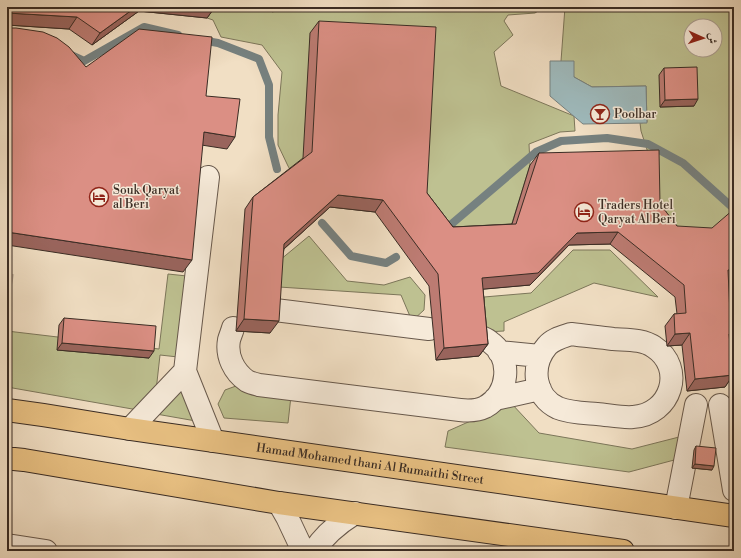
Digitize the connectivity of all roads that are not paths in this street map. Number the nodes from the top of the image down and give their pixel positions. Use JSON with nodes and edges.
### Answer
{"nodes":[{"id":1,"x":208,"y":177,"type":"dead end"},
{"id":2,"x":275,"y":310,"type":"edge"},
{"id":3,"x":233,"y":328,"type":"dead end"},
{"id":4,"x":429,"y":329,"type":"dead end"},
{"id":5,"x":479,"y":336,"type":"edge"},
{"id":6,"x":499,"y":352,"type":"junction"},
{"id":7,"x":540,"y":356,"type":"junction"},
{"id":8,"x":185,"y":371,"type":"junction"},
{"id":9,"x":540,"y":389,"type":"junction"},
{"id":10,"x":495,"y":399,"type":"junction"},
{"id":11,"x":662,"y":404,"type":"junction"},
{"id":12,"x":696,"y":405,"type":"junction"},
{"id":13,"x":727,"y":406,"type":"edge"},
{"id":14,"x":7,"y":410,"type":"edge"},
{"id":15,"x":130,"y":429,"type":"junction"},
{"id":16,"x":213,"y":441,"type":"junction"},
{"id":17,"x":7,"y":459,"type":"edge"},
{"id":18,"x":734,"y":490,"type":"edge"},
{"id":19,"x":279,"y":503,"type":"junction"},
{"id":20,"x":676,"y":508,"type":"junction"},
{"id":21,"x":354,"y":513,"type":"junction"},
{"id":22,"x":734,"y":516,"type":"edge"},
{"id":23,"x":7,"y":545,"type":"edge"},
{"id":24,"x":46,"y":551,"type":"edge"},
{"id":25,"x":303,"y":551,"type":"edge"},
{"id":26,"x":314,"y":551,"type":"edge"},
{"id":27,"x":623,"y":551,"type":"edge"}],
"edges":[{"from":1,"to":8,"type":"lane"},
{"from":2,"to":4,"type":"lane"},
{"from":3,"to":10,"type":"lane"},
{"from":5,"to":6,"type":"lane"},
{"from":6,"to":7,"type":"lane"},
{"from":6,"to":10,"type":"lane"},
{"from":7,"to":9,"type":"lane"},
{"from":7,"to":11,"type":"lane"},
{"from":8,"to":15,"type":"lane"},
{"from":8,"to":16,"type":"lane"},
{"from":9,"to":10,"type":"lane"},
{"from":9,"to":11,"type":"lane"},
{"from":11,"to":12,"type":"lane"},
{"from":12,"to":13,"type":"lane"},
{"from":12,"to":20,"type":"lane"},
{"from":13,"to":18,"type":"lane"},
{"from":14,"to":15,"type":"main road","name":"Hamad Mohamed thani Al Rumaithi Street"},
{"from":15,"to":16,"type":"main road","name":"Hamad Mohamed thani Al Rumaithi Street"},
{"from":16,"to":20,"type":"main road","name":"Hamad Mohamed thani Al Rumaithi Street"},
{"from":17,"to":19,"type":"main road"},
{"from":19,"to":21,"type":"main road"},
{"from":19,"to":25,"type":"lane"},
{"from":20,"to":22,"type":"main road","name":"Hamad Mohamed thani Al Rumaithi Street"},
{"from":21,"to":26,"type":"lane"},
{"from":21,"to":27,"type":"main road"},
{"from":23,"to":24,"type":"lane"}]}
